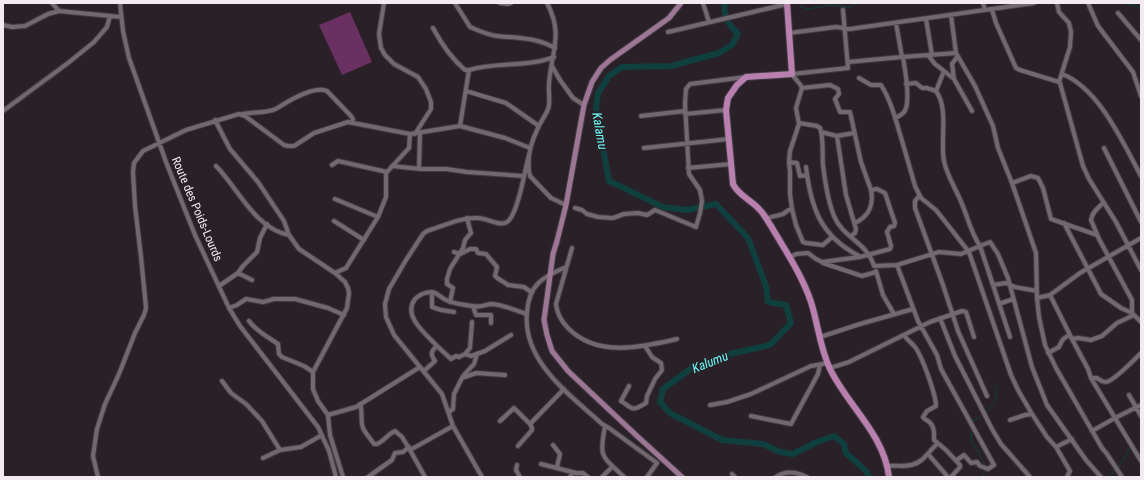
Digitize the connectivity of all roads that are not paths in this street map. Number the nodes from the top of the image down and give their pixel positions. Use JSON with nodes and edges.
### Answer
{"nodes":[{"id":1,"x":52,"y":3,"type":"edge"},
{"id":2,"x":120,"y":3,"type":"edge"},
{"id":3,"x":384,"y":3,"type":"edge"},
{"id":4,"x":455,"y":3,"type":"edge"},
{"id":5,"x":500,"y":3,"type":"edge"},
{"id":6,"x":512,"y":3,"type":"edge"},
{"id":7,"x":547,"y":3,"type":"edge"},
{"id":8,"x":681,"y":3,"type":"edge"},
{"id":9,"x":703,"y":3,"type":"edge"},
{"id":10,"x":983,"y":3,"type":"edge"},
{"id":11,"x":1034,"y":3,"type":"edge"},
{"id":12,"x":1057,"y":3,"type":"edge"},
{"id":13,"x":1088,"y":3,"type":"edge"},
{"id":14,"x":787,"y":4,"type":"edge"},
{"id":15,"x":843,"y":10,"type":"dead end"},
{"id":16,"x":985,"y":10,"type":"junction"},
{"id":17,"x":992,"y":10,"type":"junction"},
{"id":18,"x":59,"y":11,"type":"junction"},
{"id":19,"x":1118,"y":13,"type":"dead end"},
{"id":20,"x":951,"y":15,"type":"junction"},
{"id":21,"x":110,"y":16,"type":"junction"},
{"id":22,"x":121,"y":17,"type":"junction"},
{"id":23,"x":926,"y":18,"type":"junction"},
{"id":24,"x":709,"y":22,"type":"junction"},
{"id":25,"x":896,"y":23,"type":"junction"},
{"id":26,"x":3,"y":25,"type":"edge"},
{"id":27,"x":433,"y":28,"type":"dead end"},
{"id":28,"x":844,"y":28,"type":"junction"},
{"id":29,"x":668,"y":32,"type":"dead end"},
{"id":30,"x":789,"y":33,"type":"junction"},
{"id":31,"x":556,"y":36,"type":"junction"},
{"id":32,"x":1141,"y":40,"type":"edge"},
{"id":33,"x":547,"y":44,"type":"junction"},
{"id":34,"x":555,"y":48,"type":"junction"},
{"id":35,"x":930,"y":55,"type":"junction"},
{"id":36,"x":956,"y":55,"type":"junction"},
{"id":37,"x":554,"y":57,"type":"junction"},
{"id":38,"x":902,"y":57,"type":"junction"},
{"id":39,"x":848,"y":62,"type":"junction"},
{"id":40,"x":552,"y":66,"type":"junction"},
{"id":41,"x":469,"y":70,"type":"junction"},
{"id":42,"x":944,"y":71,"type":"junction"},
{"id":43,"x":792,"y":74,"type":"junction"},
{"id":44,"x":1062,"y":74,"type":"junction"},
{"id":45,"x":746,"y":77,"type":"junction"},
{"id":46,"x":859,"y":78,"type":"dead end"},
{"id":47,"x":954,"y":79,"type":"junction"},
{"id":48,"x":1059,"y":82,"type":"junction"},
{"id":49,"x":906,"y":84,"type":"junction"},
{"id":50,"x":802,"y":88,"type":"junction"},
{"id":51,"x":466,"y":91,"type":"junction"},
{"id":52,"x":936,"y":91,"type":"junction"},
{"id":53,"x":1141,"y":96,"type":"edge"},
{"id":54,"x":584,"y":105,"type":"junction"},
{"id":55,"x":726,"y":110,"type":"junction"},
{"id":56,"x":3,"y":111,"type":"edge"},
{"id":57,"x":972,"y":111,"type":"dead end"},
{"id":58,"x":685,"y":113,"type":"junction"},
{"id":59,"x":242,"y":114,"type":"junction"},
{"id":60,"x":641,"y":116,"type":"dead end"},
{"id":61,"x":895,"y":118,"type":"junction"},
{"id":62,"x":215,"y":120,"type":"junction"},
{"id":63,"x":352,"y":122,"type":"junction"},
{"id":64,"x":799,"y":123,"type":"junction"},
{"id":65,"x":460,"y":126,"type":"junction"},
{"id":66,"x":539,"y":126,"type":"junction"},
{"id":67,"x":821,"y":132,"type":"junction"},
{"id":68,"x":420,"y":133,"type":"junction"},
{"id":69,"x":854,"y":133,"type":"junction"},
{"id":70,"x":413,"y":134,"type":"junction"},
{"id":71,"x":837,"y":136,"type":"junction"},
{"id":72,"x":729,"y":139,"type":"junction"},
{"id":73,"x":687,"y":143,"type":"junction"},
{"id":74,"x":160,"y":144,"type":"junction"},
{"id":75,"x":530,"y":148,"type":"junction"},
{"id":76,"x":644,"y":148,"type":"dead end"},
{"id":77,"x":1104,"y":148,"type":"dead end"},
{"id":78,"x":529,"y":155,"type":"junction"},
{"id":79,"x":789,"y":162,"type":"junction"},
{"id":80,"x":730,"y":164,"type":"junction"},
{"id":81,"x":332,"y":165,"type":"dead end"},
{"id":82,"x":216,"y":166,"type":"dead end"},
{"id":83,"x":392,"y":166,"type":"junction"},
{"id":84,"x":806,"y":167,"type":"dead end"},
{"id":85,"x":688,"y":168,"type":"junction"},
{"id":86,"x":419,"y":169,"type":"junction"},
{"id":87,"x":387,"y":172,"type":"junction"},
{"id":88,"x":807,"y":175,"type":"junction"},
{"id":89,"x":523,"y":176,"type":"junction"},
{"id":90,"x":1141,"y":176,"type":"edge"},
{"id":91,"x":1012,"y":183,"type":"junction"},
{"id":92,"x":871,"y":190,"type":"junction"},
{"id":93,"x":919,"y":196,"type":"junction"},
{"id":94,"x":335,"y":199,"type":"dead end"},
{"id":95,"x":1104,"y":203,"type":"junction"},
{"id":96,"x":566,"y":205,"type":"junction"},
{"id":97,"x":575,"y":208,"type":"dead end"},
{"id":98,"x":792,"y":209,"type":"junction"},
{"id":99,"x":378,"y":217,"type":"junction"},
{"id":100,"x":467,"y":218,"type":"junction"},
{"id":101,"x":766,"y":219,"type":"junction"},
{"id":102,"x":334,"y":221,"type":"dead end"},
{"id":103,"x":1141,"y":222,"type":"edge"},
{"id":104,"x":855,"y":223,"type":"junction"},
{"id":105,"x":1064,"y":223,"type":"junction"},
{"id":106,"x":267,"y":224,"type":"junction"},
{"id":107,"x":289,"y":235,"type":"junction"},
{"id":108,"x":1097,"y":235,"type":"junction"},
{"id":109,"x":851,"y":236,"type":"junction"},
{"id":110,"x":832,"y":237,"type":"junction"},
{"id":111,"x":1141,"y":238,"type":"edge"},
{"id":112,"x":364,"y":240,"type":"junction"},
{"id":113,"x":1128,"y":245,"type":"junction"},
{"id":114,"x":980,"y":246,"type":"junction"},
{"id":115,"x":572,"y":248,"type":"dead end"},
{"id":116,"x":454,"y":252,"type":"dead end"},
{"id":117,"x":969,"y":252,"type":"junction"},
{"id":118,"x":932,"y":253,"type":"junction"},
{"id":119,"x":460,"y":254,"type":"junction"},
{"id":120,"x":869,"y":254,"type":"junction"},
{"id":121,"x":860,"y":256,"type":"junction"},
{"id":122,"x":1108,"y":257,"type":"junction"},
{"id":123,"x":789,"y":258,"type":"junction"},
{"id":124,"x":822,"y":262,"type":"junction"},
{"id":125,"x":897,"y":265,"type":"junction"},
{"id":126,"x":566,"y":266,"type":"junction"},
{"id":127,"x":874,"y":266,"type":"junction"},
{"id":128,"x":1087,"y":269,"type":"junction"},
{"id":129,"x":1141,"y":270,"type":"edge"},
{"id":130,"x":876,"y":272,"type":"junction"},
{"id":131,"x":238,"y":273,"type":"junction"},
{"id":132,"x":335,"y":273,"type":"junction"},
{"id":133,"x":549,"y":274,"type":"junction"},
{"id":134,"x":252,"y":280,"type":"dead end"},
{"id":135,"x":993,"y":284,"type":"junction"},
{"id":136,"x":1010,"y":284,"type":"junction"},
{"id":137,"x":219,"y":286,"type":"junction"},
{"id":138,"x":1037,"y":291,"type":"junction"},
{"id":139,"x":432,"y":292,"type":"junction"},
{"id":140,"x":531,"y":292,"type":"junction"},
{"id":141,"x":1050,"y":295,"type":"junction"},
{"id":142,"x":1037,"y":298,"type":"junction"},
{"id":143,"x":1013,"y":299,"type":"junction"},
{"id":144,"x":450,"y":302,"type":"junction"},
{"id":145,"x":1000,"y":304,"type":"junction"},
{"id":146,"x":473,"y":306,"type":"junction"},
{"id":147,"x":229,"y":308,"type":"junction"},
{"id":148,"x":913,"y":310,"type":"junction"},
{"id":149,"x":454,"y":312,"type":"dead end"},
{"id":150,"x":526,"y":314,"type":"junction"},
{"id":151,"x":894,"y":314,"type":"junction"},
{"id":152,"x":1133,"y":314,"type":"junction"},
{"id":153,"x":344,"y":315,"type":"junction"},
{"id":154,"x":953,"y":315,"type":"junction"},
{"id":155,"x":940,"y":318,"type":"junction"},
{"id":156,"x":249,"y":321,"type":"dead end"},
{"id":157,"x":472,"y":322,"type":"dead end"},
{"id":158,"x":1141,"y":322,"type":"edge"},
{"id":159,"x":491,"y":323,"type":"dead end"},
{"id":160,"x":920,"y":326,"type":"junction"},
{"id":161,"x":511,"y":335,"type":"dead end"},
{"id":162,"x":904,"y":335,"type":"junction"},
{"id":163,"x":820,"y":337,"type":"junction"},
{"id":164,"x":974,"y":337,"type":"dead end"},
{"id":165,"x":1010,"y":337,"type":"dead end"},
{"id":166,"x":1071,"y":337,"type":"junction"},
{"id":167,"x":677,"y":339,"type":"dead end"},
{"id":168,"x":437,"y":346,"type":"junction"},
{"id":169,"x":645,"y":346,"type":"junction"},
{"id":170,"x":1048,"y":353,"type":"junction"},
{"id":171,"x":1141,"y":353,"type":"edge"},
{"id":172,"x":465,"y":354,"type":"junction"},
{"id":173,"x":477,"y":354,"type":"junction"},
{"id":174,"x":820,"y":365,"type":"junction"},
{"id":175,"x":829,"y":366,"type":"junction"},
{"id":176,"x":420,"y":367,"type":"junction"},
{"id":177,"x":424,"y":371,"type":"junction"},
{"id":178,"x":312,"y":372,"type":"junction"},
{"id":179,"x":505,"y":374,"type":"dead end"},
{"id":180,"x":462,"y":378,"type":"junction"},
{"id":181,"x":1091,"y":378,"type":"junction"},
{"id":182,"x":222,"y":381,"type":"dead end"},
{"id":183,"x":981,"y":384,"type":"junction"},
{"id":184,"x":629,"y":386,"type":"dead end"},
{"id":185,"x":564,"y":389,"type":"junction"},
{"id":186,"x":972,"y":389,"type":"junction"},
{"id":187,"x":1129,"y":395,"type":"dead end"},
{"id":188,"x":987,"y":396,"type":"dead end"},
{"id":189,"x":360,"y":404,"type":"junction"},
{"id":190,"x":710,"y":405,"type":"dead end"},
{"id":191,"x":1141,"y":405,"type":"edge"},
{"id":192,"x":1136,"y":408,"type":"junction"},
{"id":193,"x":1032,"y":414,"type":"junction"},
{"id":194,"x":328,"y":416,"type":"junction"},
{"id":195,"x":751,"y":416,"type":"dead end"},
{"id":196,"x":1141,"y":416,"type":"edge"},
{"id":197,"x":450,"y":417,"type":"junction"},
{"id":198,"x":1115,"y":418,"type":"junction"},
{"id":199,"x":1010,"y":420,"type":"dead end"},
{"id":200,"x":500,"y":421,"type":"dead end"},
{"id":201,"x":530,"y":424,"type":"junction"},
{"id":202,"x":453,"y":426,"type":"junction"},
{"id":203,"x":605,"y":426,"type":"junction"},
{"id":204,"x":1092,"y":431,"type":"junction"},
{"id":205,"x":322,"y":435,"type":"junction"},
{"id":206,"x":1072,"y":439,"type":"junction"},
{"id":207,"x":937,"y":444,"type":"junction"},
{"id":208,"x":518,"y":446,"type":"dead end"},
{"id":209,"x":553,"y":446,"type":"dead end"},
{"id":210,"x":1056,"y":447,"type":"junction"},
{"id":211,"x":410,"y":449,"type":"junction"},
{"id":212,"x":280,"y":450,"type":"junction"},
{"id":213,"x":928,"y":454,"type":"junction"},
{"id":214,"x":263,"y":458,"type":"dead end"},
{"id":215,"x":957,"y":460,"type":"junction"},
{"id":216,"x":1141,"y":461,"type":"edge"},
{"id":217,"x":541,"y":464,"type":"dead end"},
{"id":218,"x":517,"y":465,"type":"dead end"},
{"id":219,"x":612,"y":466,"type":"junction"},
{"id":220,"x":888,"y":466,"type":"junction"},
{"id":221,"x":557,"y":467,"type":"junction"},
{"id":222,"x":573,"y":472,"type":"junction"},
{"id":223,"x":98,"y":477,"type":"edge"},
{"id":224,"x":336,"y":477,"type":"edge"},
{"id":225,"x":343,"y":477,"type":"edge"},
{"id":226,"x":368,"y":477,"type":"edge"},
{"id":227,"x":425,"y":477,"type":"edge"},
{"id":228,"x":482,"y":477,"type":"edge"},
{"id":229,"x":520,"y":477,"type":"edge"},
{"id":230,"x":570,"y":477,"type":"edge"},
{"id":231,"x":588,"y":477,"type":"edge"},
{"id":232,"x":602,"y":477,"type":"edge"},
{"id":233,"x":624,"y":477,"type":"edge"},
{"id":234,"x":647,"y":477,"type":"edge"},
{"id":235,"x":682,"y":477,"type":"edge"},
{"id":236,"x":776,"y":477,"type":"edge"},
{"id":237,"x":808,"y":477,"type":"edge"},
{"id":238,"x":889,"y":477,"type":"edge"},
{"id":239,"x":950,"y":477,"type":"edge"},
{"id":240,"x":1030,"y":477,"type":"edge"},
{"id":241,"x":1067,"y":477,"type":"edge"},
{"id":242,"x":1101,"y":477,"type":"edge"},
{"id":243,"x":1122,"y":477,"type":"edge"}],
"edges":[{"from":1,"to":18,"type":"street"},
{"from":2,"to":22,"type":"street","name":"Route des Poids-Lourds"},
{"from":3,"to":70,"type":"street"},
{"from":4,"to":33,"type":"street"},
{"from":5,"to":6,"type":"street"},
{"from":7,"to":31,"type":"street"},
{"from":8,"to":54,"type":"main road"},
{"from":9,"to":24,"type":"street"},
{"from":10,"to":16,"type":"street"},
{"from":11,"to":17,"type":"street"},
{"from":12,"to":44,"type":"street"},
{"from":13,"to":53,"type":"street"},
{"from":14,"to":24,"type":"street"},
{"from":14,"to":30,"type":"highway"},
{"from":15,"to":28,"type":"street"},
{"from":16,"to":17,"type":"street"},
{"from":16,"to":20,"type":"street"},
{"from":17,"to":48,"type":"street"},
{"from":18,"to":21,"type":"street"},
{"from":18,"to":26,"type":"street"},
{"from":19,"to":32,"type":"street"},
{"from":20,"to":23,"type":"street"},
{"from":20,"to":36,"type":"street"},
{"from":21,"to":22,"type":"street"},
{"from":21,"to":56,"type":"street"},
{"from":22,"to":74,"type":"street","name":"Route des Poids-Lourds"},
{"from":23,"to":25,"type":"street"},
{"from":23,"to":35,"type":"street"},
{"from":24,"to":29,"type":"street"},
{"from":25,"to":28,"type":"street"},
{"from":25,"to":38,"type":"street"},
{"from":27,"to":41,"type":"street"},
{"from":28,"to":30,"type":"street"},
{"from":28,"to":39,"type":"street"},
{"from":30,"to":43,"type":"highway"},
{"from":31,"to":33,"type":"street"},
{"from":31,"to":34,"type":"street"},
{"from":33,"to":34,"type":"street"},
{"from":34,"to":37,"type":"street"},
{"from":35,"to":36,"type":"street"},
{"from":35,"to":38,"type":"street"},
{"from":35,"to":42,"type":"street"},
{"from":36,"to":47,"type":"street"},
{"from":36,"to":91,"type":"street"},
{"from":37,"to":40,"type":"street"},
{"from":37,"to":41,"type":"street"},
{"from":38,"to":39,"type":"street"},
{"from":38,"to":49,"type":"street"},
{"from":39,"to":43,"type":"street"},
{"from":40,"to":54,"type":"street"},
{"from":40,"to":66,"type":"street"},
{"from":41,"to":51,"type":"street"},
{"from":42,"to":47,"type":"street"},
{"from":42,"to":52,"type":"street"},
{"from":43,"to":45,"type":"highway"},
{"from":43,"to":50,"type":"street"},
{"from":44,"to":48,"type":"street"},
{"from":44,"to":90,"type":"street"},
{"from":45,"to":55,"type":"highway"},
{"from":45,"to":58,"type":"street"},
{"from":46,"to":61,"type":"street"},
{"from":47,"to":57,"type":"street"},
{"from":48,"to":95,"type":"street"},
{"from":49,"to":52,"type":"street"},
{"from":49,"to":61,"type":"street"},
{"from":50,"to":64,"type":"street"},
{"from":50,"to":69,"type":"street"},
{"from":51,"to":65,"type":"street"},
{"from":51,"to":66,"type":"street"},
{"from":52,"to":114,"type":"street"},
{"from":54,"to":96,"type":"main road"},
{"from":55,"to":58,"type":"street"},
{"from":55,"to":72,"type":"highway"},
{"from":58,"to":60,"type":"street"},
{"from":58,"to":73,"type":"street"},
{"from":59,"to":62,"type":"street"},
{"from":59,"to":63,"type":"street"},
{"from":59,"to":63,"type":"street"},
{"from":61,"to":93,"type":"street"},
{"from":62,"to":74,"type":"street"},
{"from":62,"to":107,"type":"street"},
{"from":63,"to":70,"type":"street"},
{"from":64,"to":67,"type":"street"},
{"from":64,"to":79,"type":"street"},
{"from":65,"to":68,"type":"street"},
{"from":65,"to":75,"type":"street"},
{"from":66,"to":75,"type":"street"},
{"from":67,"to":71,"type":"street"},
{"from":67,"to":109,"type":"street"},
{"from":68,"to":70,"type":"street"},
{"from":68,"to":86,"type":"street"},
{"from":69,"to":71,"type":"street"},
{"from":69,"to":92,"type":"street"},
{"from":70,"to":83,"type":"street"},
{"from":71,"to":104,"type":"street"},
{"from":72,"to":73,"type":"street"},
{"from":72,"to":80,"type":"highway"},
{"from":73,"to":76,"type":"street"},
{"from":73,"to":85,"type":"street"},
{"from":74,"to":137,"type":"street","name":"Route des Poids-Lourds"},
{"from":74,"to":223,"type":"street"},
{"from":75,"to":78,"type":"street"},
{"from":77,"to":103,"type":"street"},
{"from":78,"to":89,"type":"street"},
{"from":78,"to":96,"type":"street"},
{"from":79,"to":88,"type":"street"},
{"from":79,"to":98,"type":"street"},
{"from":80,"to":85,"type":"street"},
{"from":80,"to":101,"type":"highway"},
{"from":81,"to":87,"type":"street"},
{"from":82,"to":106,"type":"street"},
{"from":83,"to":86,"type":"street"},
{"from":83,"to":87,"type":"street"},
{"from":84,"to":88,"type":"street"},
{"from":85,"to":97,"type":"street"},
{"from":86,"to":89,"type":"street"},
{"from":87,"to":99,"type":"street"},
{"from":88,"to":110,"type":"street"},
{"from":89,"to":100,"type":"street"},
{"from":91,"to":105,"type":"street"},
{"from":91,"to":138,"type":"street"},
{"from":92,"to":104,"type":"street"},
{"from":92,"to":120,"type":"street"},
{"from":93,"to":117,"type":"street"},
{"from":93,"to":118,"type":"street"},
{"from":94,"to":99,"type":"street"},
{"from":95,"to":108,"type":"street"},
{"from":95,"to":113,"type":"street"},
{"from":96,"to":133,"type":"main road"},
{"from":98,"to":101,"type":"street"},
{"from":98,"to":110,"type":"street"},
{"from":99,"to":112,"type":"street"},
{"from":100,"to":119,"type":"street"},
{"from":100,"to":176,"type":"street"},
{"from":101,"to":123,"type":"highway"},
{"from":102,"to":112,"type":"street"},
{"from":104,"to":109,"type":"street"},
{"from":105,"to":108,"type":"street"},
{"from":105,"to":128,"type":"street"},
{"from":106,"to":107,"type":"street"},
{"from":106,"to":131,"type":"street"},
{"from":107,"to":132,"type":"street"},
{"from":108,"to":122,"type":"street"},
{"from":109,"to":120,"type":"street"},
{"from":110,"to":121,"type":"street"},
{"from":111,"to":113,"type":"street"},
{"from":112,"to":132,"type":"street"},
{"from":113,"to":122,"type":"street"},
{"from":113,"to":129,"type":"street"},
{"from":114,"to":117,"type":"street"},
{"from":114,"to":135,"type":"street"},
{"from":114,"to":136,"type":"street"},
{"from":115,"to":126,"type":"street"},
{"from":116,"to":119,"type":"street"},
{"from":117,"to":118,"type":"street"},
{"from":117,"to":193,"type":"street"},
{"from":118,"to":125,"type":"street"},
{"from":118,"to":154,"type":"street"},
{"from":119,"to":140,"type":"street"},
{"from":119,"to":144,"type":"street"},
{"from":120,"to":121,"type":"street"},
{"from":120,"to":127,"type":"street"},
{"from":121,"to":124,"type":"street"},
{"from":122,"to":128,"type":"street"},
{"from":122,"to":152,"type":"street"},
{"from":123,"to":124,"type":"street"},
{"from":123,"to":163,"type":"highway"},
{"from":124,"to":130,"type":"street"},
{"from":125,"to":127,"type":"street"},
{"from":125,"to":148,"type":"street"},
{"from":126,"to":133,"type":"street"},
{"from":126,"to":169,"type":"street"},
{"from":127,"to":130,"type":"street"},
{"from":128,"to":141,"type":"street"},
{"from":128,"to":152,"type":"street"},
{"from":130,"to":151,"type":"street"},
{"from":131,"to":134,"type":"street"},
{"from":131,"to":137,"type":"street"},
{"from":132,"to":153,"type":"street"},
{"from":133,"to":140,"type":"street"},
{"from":133,"to":235,"type":"main road"},
{"from":135,"to":136,"type":"street"},
{"from":135,"to":145,"type":"street"},
{"from":136,"to":138,"type":"street"},
{"from":136,"to":143,"type":"street"},
{"from":137,"to":147,"type":"street","name":"Route des Poids-Lourds"},
{"from":138,"to":142,"type":"street"},
{"from":139,"to":144,"type":"street"},
{"from":139,"to":149,"type":"street"},
{"from":139,"to":168,"type":"street"},
{"from":140,"to":150,"type":"street"},
{"from":141,"to":142,"type":"street"},
{"from":141,"to":166,"type":"street"},
{"from":142,"to":170,"type":"street"},
{"from":143,"to":145,"type":"street"},
{"from":143,"to":206,"type":"street"},
{"from":144,"to":146,"type":"street"},
{"from":145,"to":165,"type":"street"},
{"from":146,"to":150,"type":"street"},
{"from":146,"to":159,"type":"street"},
{"from":147,"to":153,"type":"street"},
{"from":147,"to":205,"type":"street","name":"Route des Poids-Lourds"},
{"from":148,"to":151,"type":"street"},
{"from":148,"to":160,"type":"street"},
{"from":150,"to":185,"type":"street"},
{"from":151,"to":163,"type":"street"},
{"from":152,"to":158,"type":"street"},
{"from":152,"to":166,"type":"street"},
{"from":153,"to":178,"type":"street"},
{"from":154,"to":155,"type":"street"},
{"from":154,"to":164,"type":"street"},
{"from":154,"to":183,"type":"street"},
{"from":155,"to":160,"type":"street"},
{"from":155,"to":186,"type":"street"},
{"from":156,"to":178,"type":"street"},
{"from":157,"to":172,"type":"street"},
{"from":160,"to":162,"type":"street"},
{"from":160,"to":215,"type":"street"},
{"from":161,"to":173,"type":"street"},
{"from":162,"to":175,"type":"street"},
{"from":162,"to":207,"type":"street"},
{"from":163,"to":175,"type":"highway"},
{"from":166,"to":170,"type":"street"},
{"from":166,"to":181,"type":"street"},
{"from":167,"to":169,"type":"street"},
{"from":168,"to":172,"type":"street"},
{"from":168,"to":177,"type":"street"},
{"from":169,"to":184,"type":"street"},
{"from":170,"to":204,"type":"street"},
{"from":171,"to":181,"type":"street"},
{"from":172,"to":173,"type":"street"},
{"from":173,"to":180,"type":"street"},
{"from":174,"to":175,"type":"street"},
{"from":174,"to":190,"type":"street"},
{"from":174,"to":195,"type":"street"},
{"from":175,"to":220,"type":"highway"},
{"from":176,"to":177,"type":"street"},
{"from":176,"to":189,"type":"street"},
{"from":177,"to":197,"type":"street"},
{"from":178,"to":194,"type":"street"},
{"from":179,"to":180,"type":"street"},
{"from":180,"to":197,"type":"street"},
{"from":181,"to":198,"type":"street"},
{"from":182,"to":212,"type":"street"},
{"from":183,"to":186,"type":"street"},
{"from":183,"to":188,"type":"street"},
{"from":185,"to":201,"type":"street"},
{"from":185,"to":203,"type":"street"},
{"from":186,"to":240,"type":"street"},
{"from":187,"to":192,"type":"street"},
{"from":189,"to":194,"type":"street"},
{"from":189,"to":211,"type":"street"},
{"from":191,"to":192,"type":"street"},
{"from":192,"to":196,"type":"street"},
{"from":192,"to":198,"type":"street"},
{"from":193,"to":199,"type":"street"},
{"from":193,"to":210,"type":"street"},
{"from":194,"to":225,"type":"street"},
{"from":197,"to":202,"type":"street"},
{"from":198,"to":204,"type":"street"},
{"from":198,"to":216,"type":"street"},
{"from":200,"to":201,"type":"street"},
{"from":201,"to":208,"type":"street"},
{"from":202,"to":211,"type":"street"},
{"from":202,"to":228,"type":"street"},
{"from":203,"to":219,"type":"street"},
{"from":203,"to":234,"type":"street"},
{"from":204,"to":243,"type":"street"},
{"from":205,"to":212,"type":"street"},
{"from":205,"to":224,"type":"street","name":"Route des Poids-Lourds"},
{"from":206,"to":210,"type":"street"},
{"from":206,"to":242,"type":"street"},
{"from":207,"to":213,"type":"street"},
{"from":207,"to":215,"type":"street"},
{"from":209,"to":221,"type":"street"},
{"from":210,"to":241,"type":"street"},
{"from":211,"to":226,"type":"street"},
{"from":211,"to":227,"type":"street"},
{"from":212,"to":214,"type":"street"},
{"from":213,"to":220,"type":"street"},
{"from":213,"to":239,"type":"street"},
{"from":215,"to":239,"type":"street"},
{"from":217,"to":221,"type":"street"},
{"from":218,"to":229,"type":"street"},
{"from":219,"to":232,"type":"street"},
{"from":219,"to":233,"type":"street"},
{"from":220,"to":238,"type":"highway"},
{"from":221,"to":222,"type":"street"},
{"from":222,"to":230,"type":"street"},
{"from":222,"to":231,"type":"street"},
{"from":236,"to":237,"type":"street"}]}
